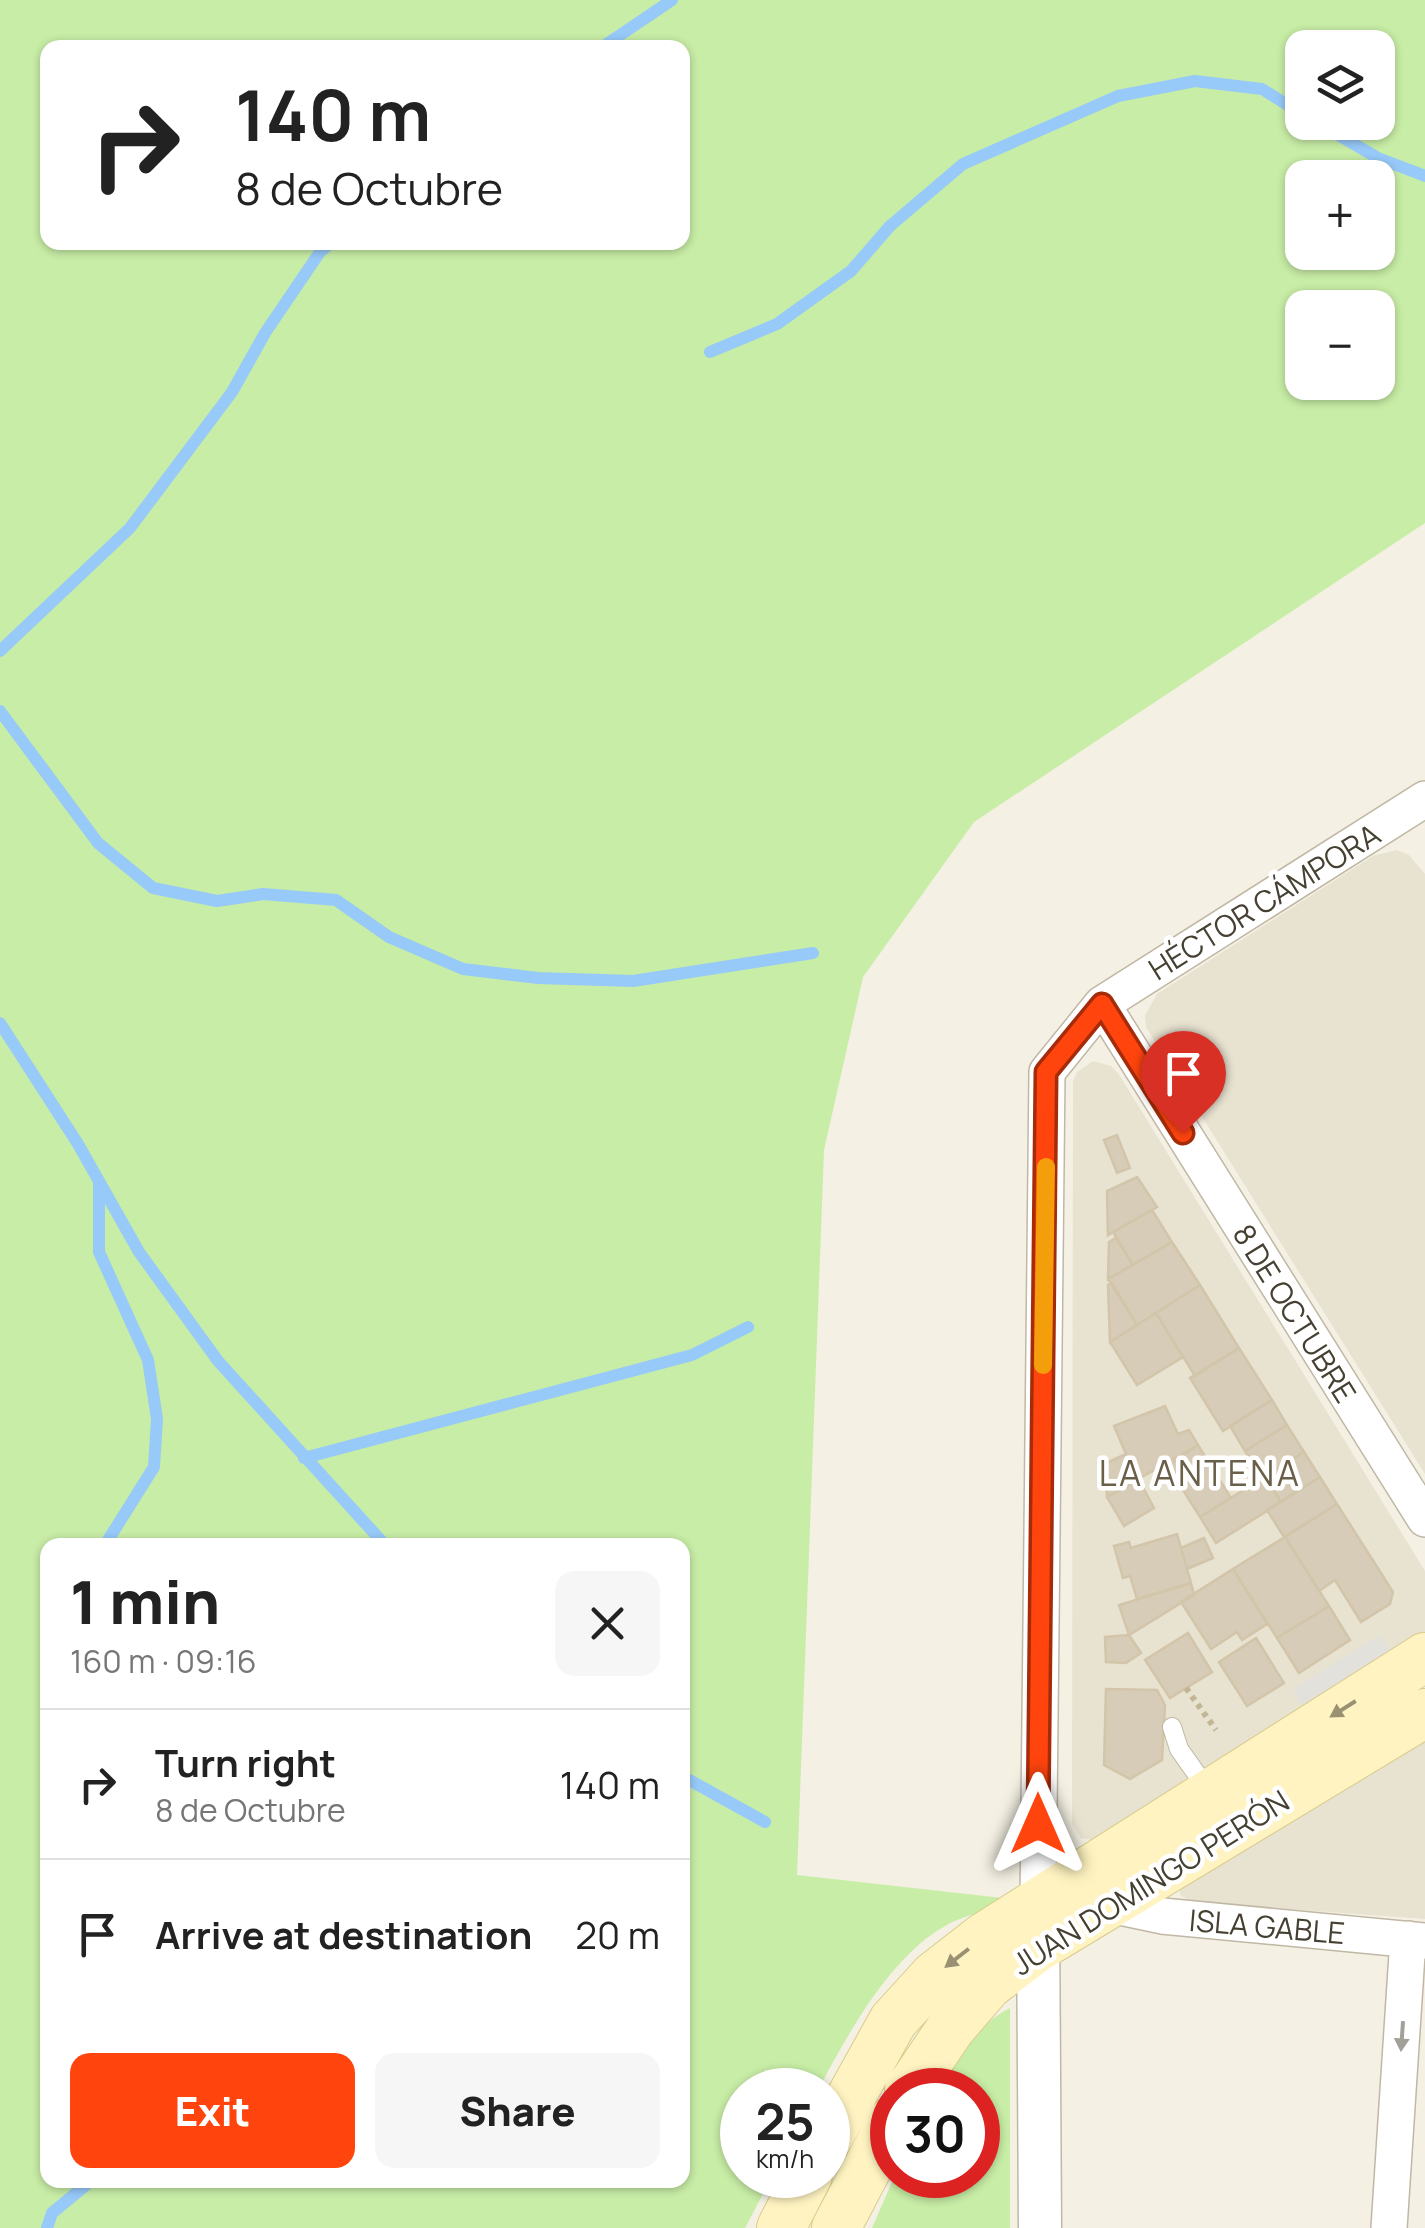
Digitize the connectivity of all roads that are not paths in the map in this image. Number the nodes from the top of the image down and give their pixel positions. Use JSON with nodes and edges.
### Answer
{"nodes":[{"id":1,"x":1420,"y":812,"type":"edge"},
{"id":2,"x":1102,"y":1004,"type":"junction"},
{"id":3,"x":1425,"y":1520,"type":"edge"},
{"id":4,"x":1425,"y":1657,"type":"edge"},
{"id":5,"x":1425,"y":1713,"type":"edge"},
{"id":6,"x":1172,"y":1727,"type":"dead end"},
{"id":7,"x":1210,"y":1793,"type":"junction"},
{"id":8,"x":1110,"y":1905,"type":"junction"},
{"id":9,"x":1038,"y":1925,"type":"junction"},
{"id":10,"x":1417,"y":1940,"type":"edge"},
{"id":11,"x":924,"y":2068,"type":"edge"},
{"id":12,"x":850,"y":2098,"type":"edge"},
{"id":13,"x":870,"y":2163,"type":"edge"},
{"id":14,"x":796,"y":2198,"type":"edge"},
{"id":15,"x":781,"y":2228,"type":"edge"},
{"id":16,"x":836,"y":2228,"type":"edge"},
{"id":17,"x":1040,"y":2228,"type":"edge"},
{"id":18,"x":1389,"y":2228,"type":"edge"}],
"edges":[{"from":1,"to":2,"type":"street","name":"HÉCTOR CÁMPORA"},
{"from":2,"to":3,"type":"street","name":"8 DE OCTUBRE"},
{"from":2,"to":9,"type":"street","name":"HÉCTOR CÁMPORA"},
{"from":4,"to":7,"type":"main road","name":"JUAN DOMINGO PERÓN","one_way":true},
{"from":5,"to":8,"type":"main road","name":"JUAN DOMINGO PERÓN"},
{"from":6,"to":7,"type":"lane"},
{"from":7,"to":9,"type":"main road","name":"JUAN DOMINGO PERÓN"},
{"from":8,"to":9,"type":"main road","name":"JUAN DOMINGO PERÓN"},
{"from":8,"to":10,"type":"street","name":"ISLA GABLE"},
{"from":9,"to":11,"type":"main road","name":"JUAN DOMINGO PERÓN"},
{"from":9,"to":12,"type":"main road","name":"JUAN DOMINGO PERÓN","one_way":true},
{"from":9,"to":17,"type":"street"},
{"from":10,"to":18,"type":"street","one_way":true},
{"from":13,"to":16,"type":"main road"},
{"from":14,"to":15,"type":"main road"}]}
